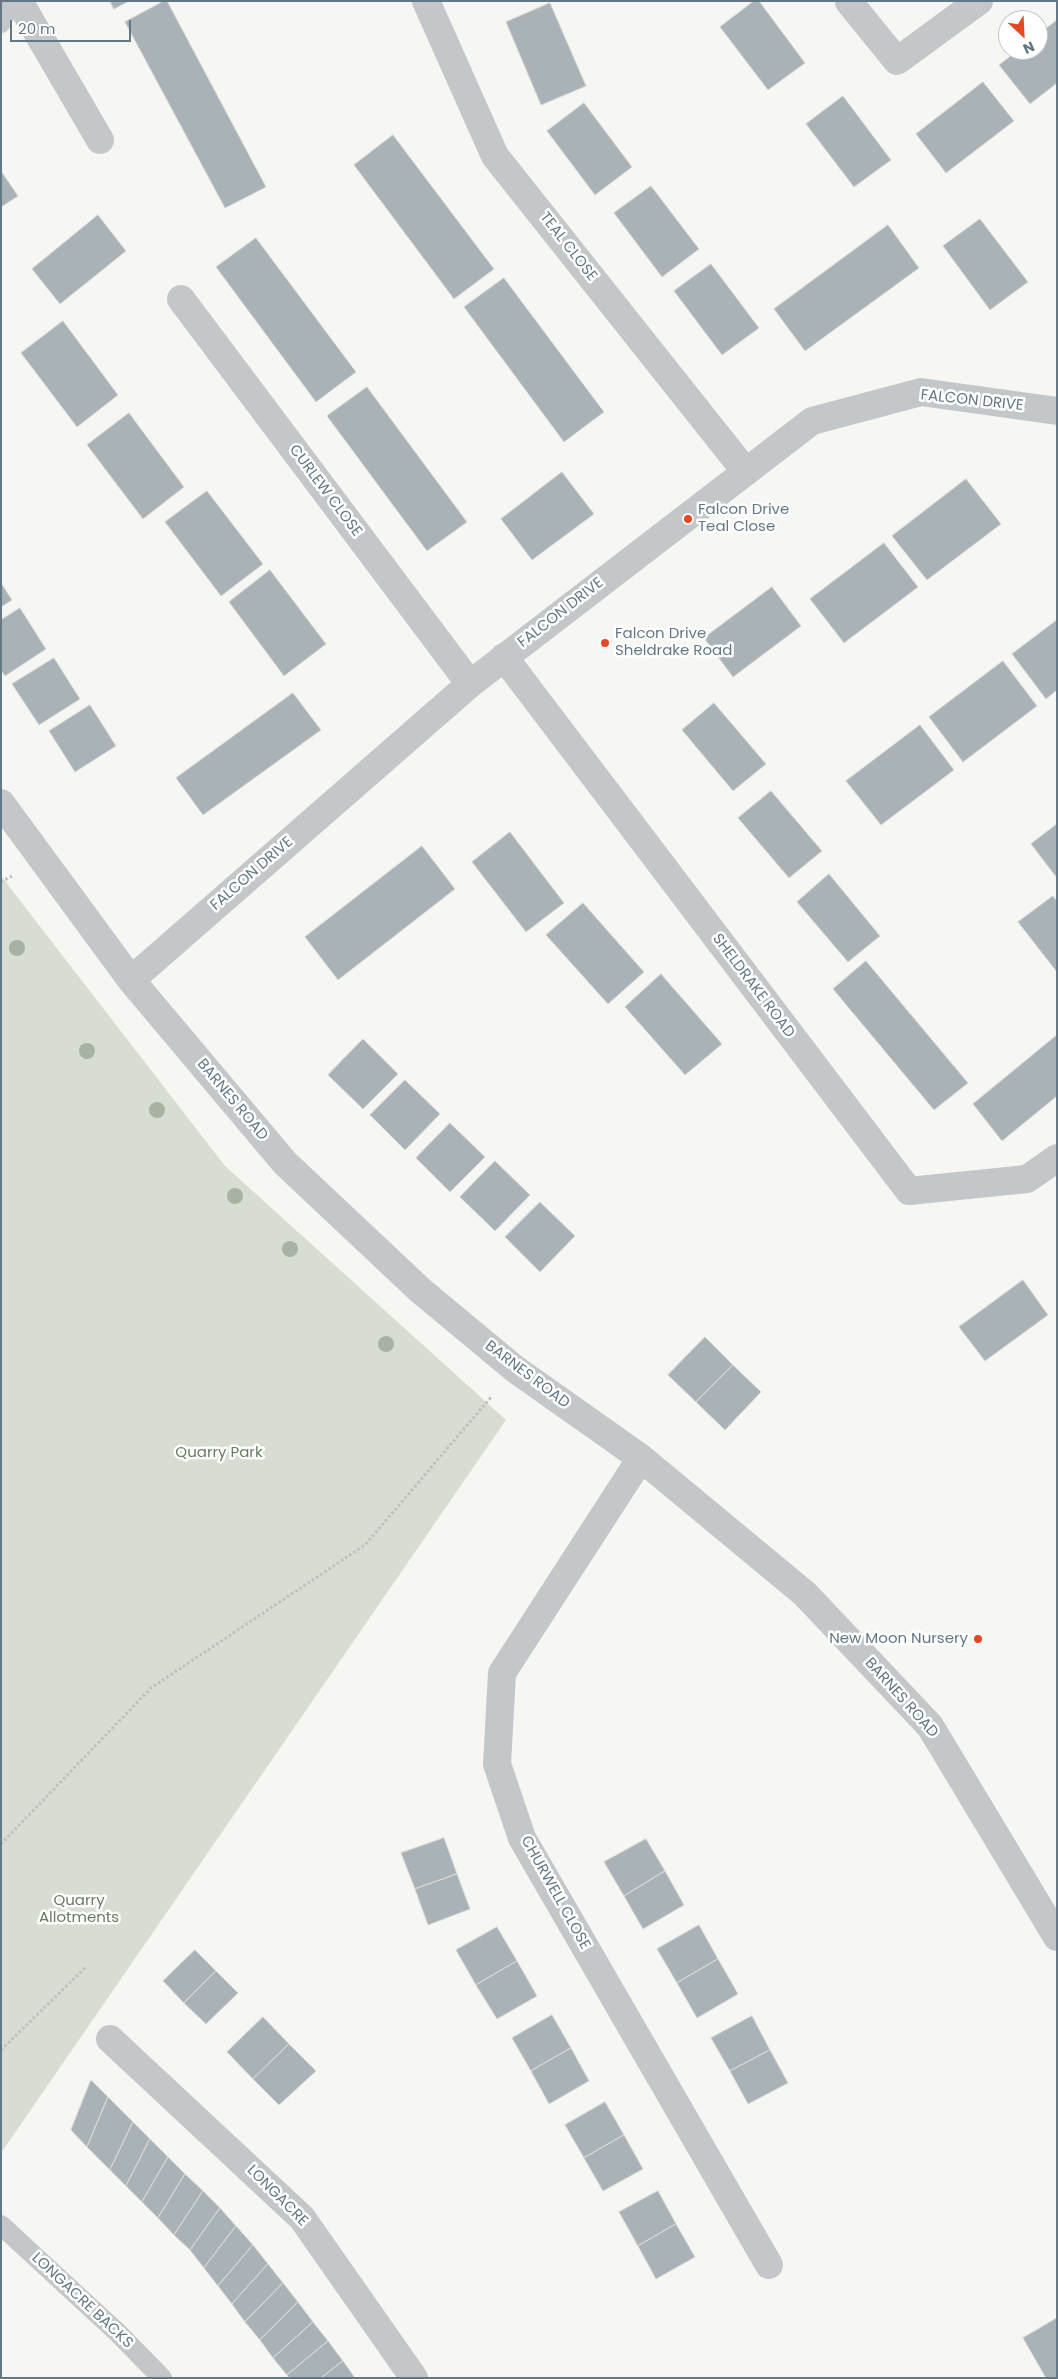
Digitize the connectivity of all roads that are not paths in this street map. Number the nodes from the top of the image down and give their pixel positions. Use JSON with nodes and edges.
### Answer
{"nodes":[{"id":1,"x":10,"y":1,"type":"edge"},
{"id":2,"x":19,"y":1,"type":"edge"},
{"id":3,"x":426,"y":1,"type":"edge"},
{"id":4,"x":979,"y":1,"type":"edge"},
{"id":5,"x":849,"y":2,"type":"edge"},
{"id":6,"x":1,"y":22,"type":"edge"},
{"id":7,"x":100,"y":140,"type":"dead end"},
{"id":8,"x":181,"y":299,"type":"dead end"},
{"id":9,"x":1057,"y":411,"type":"edge"},
{"id":10,"x":746,"y":472,"type":"junction"},
{"id":11,"x":504,"y":657,"type":"junction"},
{"id":12,"x":470,"y":684,"type":"junction"},
{"id":13,"x":1,"y":803,"type":"edge"},
{"id":14,"x":131,"y":980,"type":"junction"},
{"id":15,"x":1057,"y":1158,"type":"edge"},
{"id":16,"x":641,"y":1458,"type":"junction"},
{"id":17,"x":1057,"y":1937,"type":"edge"},
{"id":18,"x":110,"y":2039,"type":"dead end"},
{"id":19,"x":1,"y":2225,"type":"edge"},
{"id":20,"x":769,"y":2265,"type":"dead end"},
{"id":21,"x":162,"y":2378,"type":"edge"},
{"id":22,"x":414,"y":2378,"type":"edge"}],
"edges":[{"from":1,"to":6,"type":"lane"},
{"from":2,"to":7,"type":"street"},
{"from":3,"to":10,"type":"street","name":"TEAL CLOSE"},
{"from":4,"to":5,"type":"street"},
{"from":8,"to":12,"type":"street","name":"CURLEW CLOSE"},
{"from":9,"to":10,"type":"street","name":"FALCON DRIVE"},
{"from":10,"to":11,"type":"street","name":"FALCON DRIVE"},
{"from":11,"to":12,"type":"street","name":"FALCON DRIVE"},
{"from":11,"to":15,"type":"street","name":"SHELDRAKE ROAD"},
{"from":12,"to":14,"type":"street","name":"FALCON DRIVE"},
{"from":13,"to":14,"type":"street","name":"BARNES ROAD"},
{"from":14,"to":16,"type":"street","name":"BARNES ROAD"},
{"from":16,"to":17,"type":"street","name":"BARNES ROAD"},
{"from":16,"to":20,"type":"street","name":"CHURWELL CLOSE"},
{"from":18,"to":22,"type":"street","name":"LONGACRE"},
{"from":19,"to":21,"type":"lane","name":"LONGACRE BACKS"}]}
